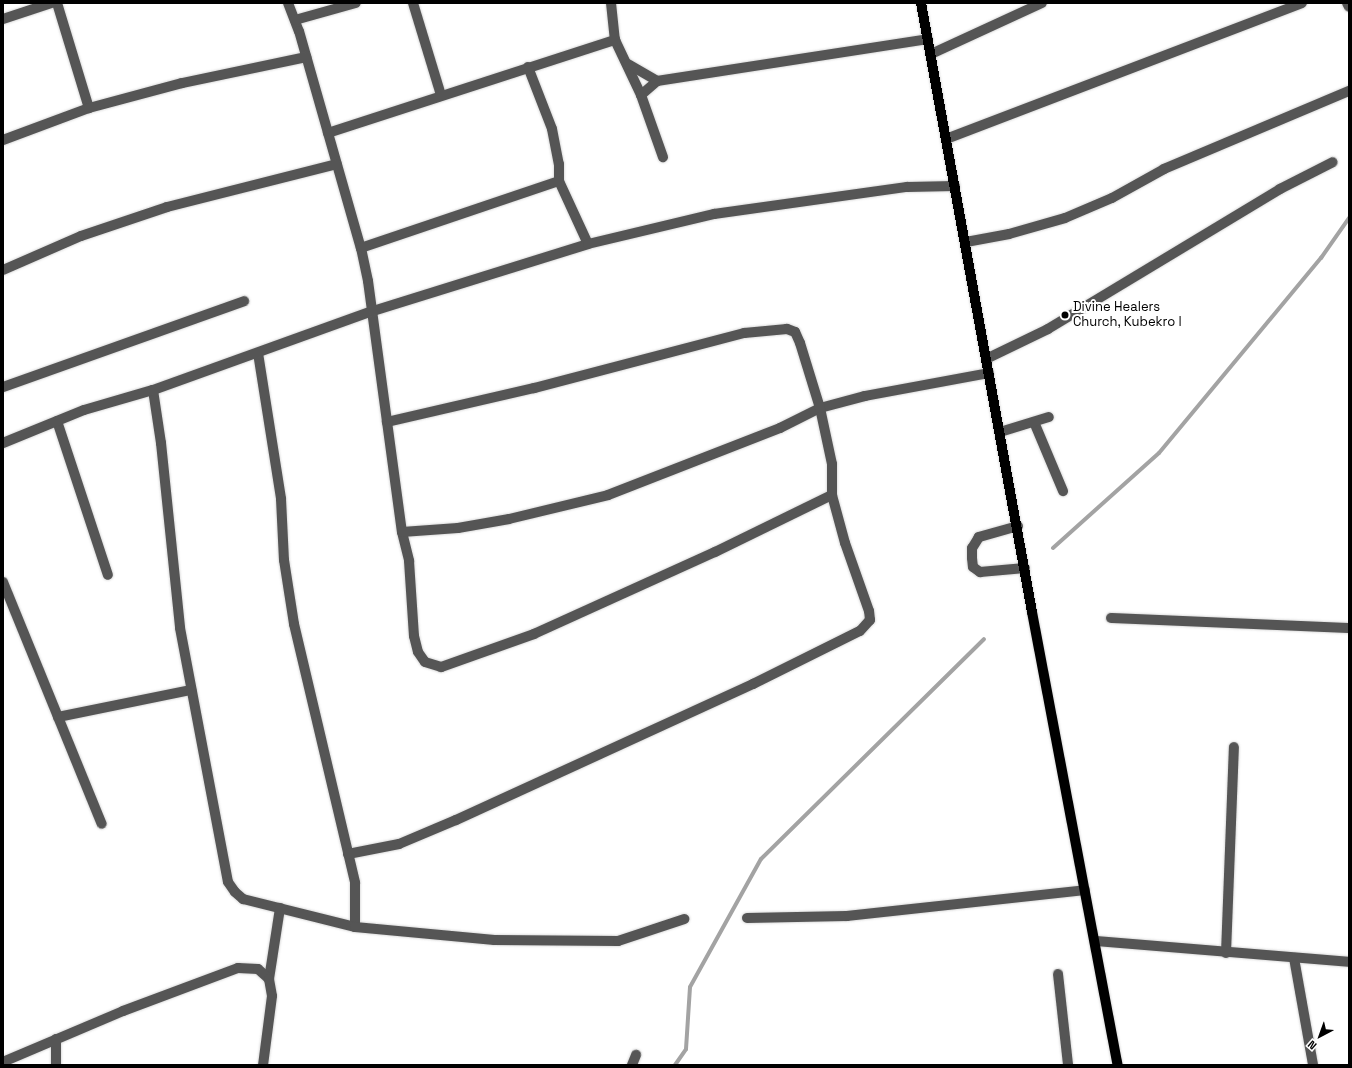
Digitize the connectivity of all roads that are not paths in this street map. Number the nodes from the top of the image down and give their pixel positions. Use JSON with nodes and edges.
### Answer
{"nodes":[{"id":1,"x":51,"y":3,"type":"edge"},
{"id":2,"x":57,"y":3,"type":"edge"},
{"id":3,"x":288,"y":3,"type":"edge"},
{"id":4,"x":356,"y":3,"type":"edge"},
{"id":5,"x":413,"y":3,"type":"edge"},
{"id":6,"x":610,"y":3,"type":"edge"},
{"id":7,"x":922,"y":3,"type":"edge"},
{"id":8,"x":1042,"y":3,"type":"edge"},
{"id":9,"x":1302,"y":3,"type":"edge"},
{"id":10,"x":1347,"y":3,"type":"edge"},
{"id":11,"x":1349,"y":7,"type":"edge"},
{"id":12,"x":3,"y":19,"type":"edge"},
{"id":13,"x":294,"y":20,"type":"junction"},
{"id":14,"x":928,"y":39,"type":"junction"},
{"id":15,"x":615,"y":40,"type":"junction"},
{"id":16,"x":931,"y":54,"type":"junction"},
{"id":17,"x":306,"y":57,"type":"junction"},
{"id":18,"x":628,"y":64,"type":"junction"},
{"id":19,"x":528,"y":67,"type":"junction"},
{"id":20,"x":656,"y":82,"type":"junction"},
{"id":21,"x":1349,"y":91,"type":"edge"},
{"id":22,"x":441,"y":95,"type":"junction"},
{"id":23,"x":641,"y":95,"type":"junction"},
{"id":24,"x":89,"y":108,"type":"junction"},
{"id":25,"x":328,"y":133,"type":"junction"},
{"id":26,"x":946,"y":139,"type":"junction"},
{"id":27,"x":3,"y":140,"type":"edge"},
{"id":28,"x":663,"y":157,"type":"dead end"},
{"id":29,"x":1333,"y":162,"type":"dead end"},
{"id":30,"x":337,"y":164,"type":"junction"},
{"id":31,"x":559,"y":181,"type":"junction"},
{"id":32,"x":955,"y":186,"type":"junction"},
{"id":33,"x":966,"y":242,"type":"junction"},
{"id":34,"x":588,"y":244,"type":"junction"},
{"id":35,"x":361,"y":248,"type":"junction"},
{"id":36,"x":3,"y":270,"type":"edge"},
{"id":37,"x":244,"y":301,"type":"dead end"},
{"id":38,"x":373,"y":311,"type":"junction"},
{"id":39,"x":258,"y":353,"type":"junction"},
{"id":40,"x":986,"y":360,"type":"junction"},
{"id":41,"x":989,"y":373,"type":"junction"},
{"id":42,"x":3,"y":387,"type":"edge"},
{"id":43,"x":153,"y":390,"type":"junction"},
{"id":44,"x":820,"y":408,"type":"junction"},
{"id":45,"x":1049,"y":417,"type":"dead end"},
{"id":46,"x":57,"y":421,"type":"junction"},
{"id":47,"x":387,"y":422,"type":"junction"},
{"id":48,"x":1034,"y":422,"type":"junction"},
{"id":49,"x":1000,"y":432,"type":"junction"},
{"id":50,"x":3,"y":443,"type":"edge"},
{"id":51,"x":1063,"y":491,"type":"dead end"},
{"id":52,"x":832,"y":495,"type":"junction"},
{"id":53,"x":1018,"y":526,"type":"junction"},
{"id":54,"x":402,"y":532,"type":"junction"},
{"id":55,"x":1025,"y":568,"type":"junction"},
{"id":56,"x":108,"y":575,"type":"dead end"},
{"id":57,"x":3,"y":582,"type":"edge"},
{"id":58,"x":1111,"y":618,"type":"dead end"},
{"id":59,"x":1349,"y":628,"type":"edge"},
{"id":60,"x":191,"y":690,"type":"junction"},
{"id":61,"x":58,"y":717,"type":"junction"},
{"id":62,"x":1234,"y":747,"type":"dead end"},
{"id":63,"x":102,"y":824,"type":"dead end"},
{"id":64,"x":348,"y":854,"type":"junction"},
{"id":65,"x":1085,"y":890,"type":"junction"},
{"id":66,"x":280,"y":908,"type":"junction"},
{"id":67,"x":747,"y":918,"type":"dead end"},
{"id":68,"x":684,"y":919,"type":"dead end"},
{"id":69,"x":355,"y":927,"type":"junction"},
{"id":70,"x":1095,"y":941,"type":"junction"},
{"id":71,"x":1226,"y":953,"type":"junction"},
{"id":72,"x":1294,"y":958,"type":"junction"},
{"id":73,"x":1349,"y":962,"type":"edge"},
{"id":74,"x":1058,"y":974,"type":"dead end"},
{"id":75,"x":269,"y":979,"type":"junction"},
{"id":76,"x":56,"y":1039,"type":"junction"},
{"id":77,"x":636,"y":1055,"type":"dead end"},
{"id":78,"x":3,"y":1062,"type":"edge"},
{"id":79,"x":56,"y":1065,"type":"edge"},
{"id":80,"x":263,"y":1065,"type":"edge"},
{"id":81,"x":632,"y":1065,"type":"edge"},
{"id":82,"x":1068,"y":1065,"type":"edge"},
{"id":83,"x":1118,"y":1065,"type":"edge"},
{"id":84,"x":1313,"y":1065,"type":"edge"}],
"edges":[{"from":1,"to":12,"type":"street"},
{"from":2,"to":24,"type":"street"},
{"from":3,"to":13,"type":"street"},
{"from":4,"to":13,"type":"street"},
{"from":5,"to":22,"type":"street"},
{"from":6,"to":15,"type":"street"},
{"from":7,"to":14,"type":"main road"},
{"from":8,"to":16,"type":"street"},
{"from":9,"to":26,"type":"street"},
{"from":10,"to":11,"type":"street"},
{"from":13,"to":17,"type":"street"},
{"from":14,"to":16,"type":"main road"},
{"from":14,"to":20,"type":"street"},
{"from":15,"to":18,"type":"street"},
{"from":15,"to":19,"type":"street"},
{"from":16,"to":26,"type":"main road"},
{"from":17,"to":24,"type":"street"},
{"from":17,"to":25,"type":"street"},
{"from":18,"to":20,"type":"street"},
{"from":18,"to":23,"type":"street"},
{"from":19,"to":22,"type":"street"},
{"from":19,"to":31,"type":"street"},
{"from":20,"to":23,"type":"street"},
{"from":21,"to":33,"type":"street"},
{"from":22,"to":25,"type":"street"},
{"from":23,"to":28,"type":"street"},
{"from":24,"to":27,"type":"street"},
{"from":25,"to":30,"type":"street"},
{"from":26,"to":32,"type":"main road"},
{"from":29,"to":40,"type":"street"},
{"from":30,"to":35,"type":"street"},
{"from":30,"to":36,"type":"street"},
{"from":31,"to":34,"type":"street"},
{"from":31,"to":35,"type":"street"},
{"from":32,"to":33,"type":"main road"},
{"from":32,"to":34,"type":"street"},
{"from":33,"to":40,"type":"main road"},
{"from":34,"to":38,"type":"street"},
{"from":35,"to":38,"type":"street"},
{"from":37,"to":42,"type":"street"},
{"from":38,"to":39,"type":"street"},
{"from":38,"to":47,"type":"street"},
{"from":39,"to":43,"type":"street"},
{"from":39,"to":64,"type":"street"},
{"from":40,"to":41,"type":"main road"},
{"from":41,"to":44,"type":"street"},
{"from":41,"to":49,"type":"main road"},
{"from":43,"to":46,"type":"street"},
{"from":43,"to":60,"type":"street"},
{"from":44,"to":47,"type":"street"},
{"from":44,"to":52,"type":"street"},
{"from":44,"to":54,"type":"street"},
{"from":45,"to":48,"type":"street"},
{"from":46,"to":50,"type":"street"},
{"from":46,"to":56,"type":"street"},
{"from":47,"to":54,"type":"street"},
{"from":48,"to":49,"type":"street"},
{"from":48,"to":51,"type":"street"},
{"from":49,"to":53,"type":"main road"},
{"from":52,"to":54,"type":"street"},
{"from":52,"to":64,"type":"street"},
{"from":53,"to":55,"type":"main road"},
{"from":53,"to":55,"type":"street"},
{"from":55,"to":65,"type":"main road"},
{"from":57,"to":61,"type":"street"},
{"from":58,"to":59,"type":"street"},
{"from":60,"to":61,"type":"street"},
{"from":60,"to":66,"type":"street"},
{"from":61,"to":63,"type":"street"},
{"from":62,"to":71,"type":"street"},
{"from":64,"to":69,"type":"street"},
{"from":65,"to":67,"type":"street"},
{"from":65,"to":70,"type":"main road"},
{"from":66,"to":69,"type":"street"},
{"from":66,"to":75,"type":"street"},
{"from":68,"to":69,"type":"street"},
{"from":70,"to":71,"type":"street"},
{"from":70,"to":83,"type":"main road"},
{"from":71,"to":72,"type":"street"},
{"from":72,"to":73,"type":"street"},
{"from":72,"to":84,"type":"street"},
{"from":74,"to":82,"type":"street"},
{"from":75,"to":76,"type":"street"},
{"from":75,"to":80,"type":"street"},
{"from":76,"to":78,"type":"street"},
{"from":76,"to":79,"type":"street"},
{"from":77,"to":81,"type":"street"}]}
